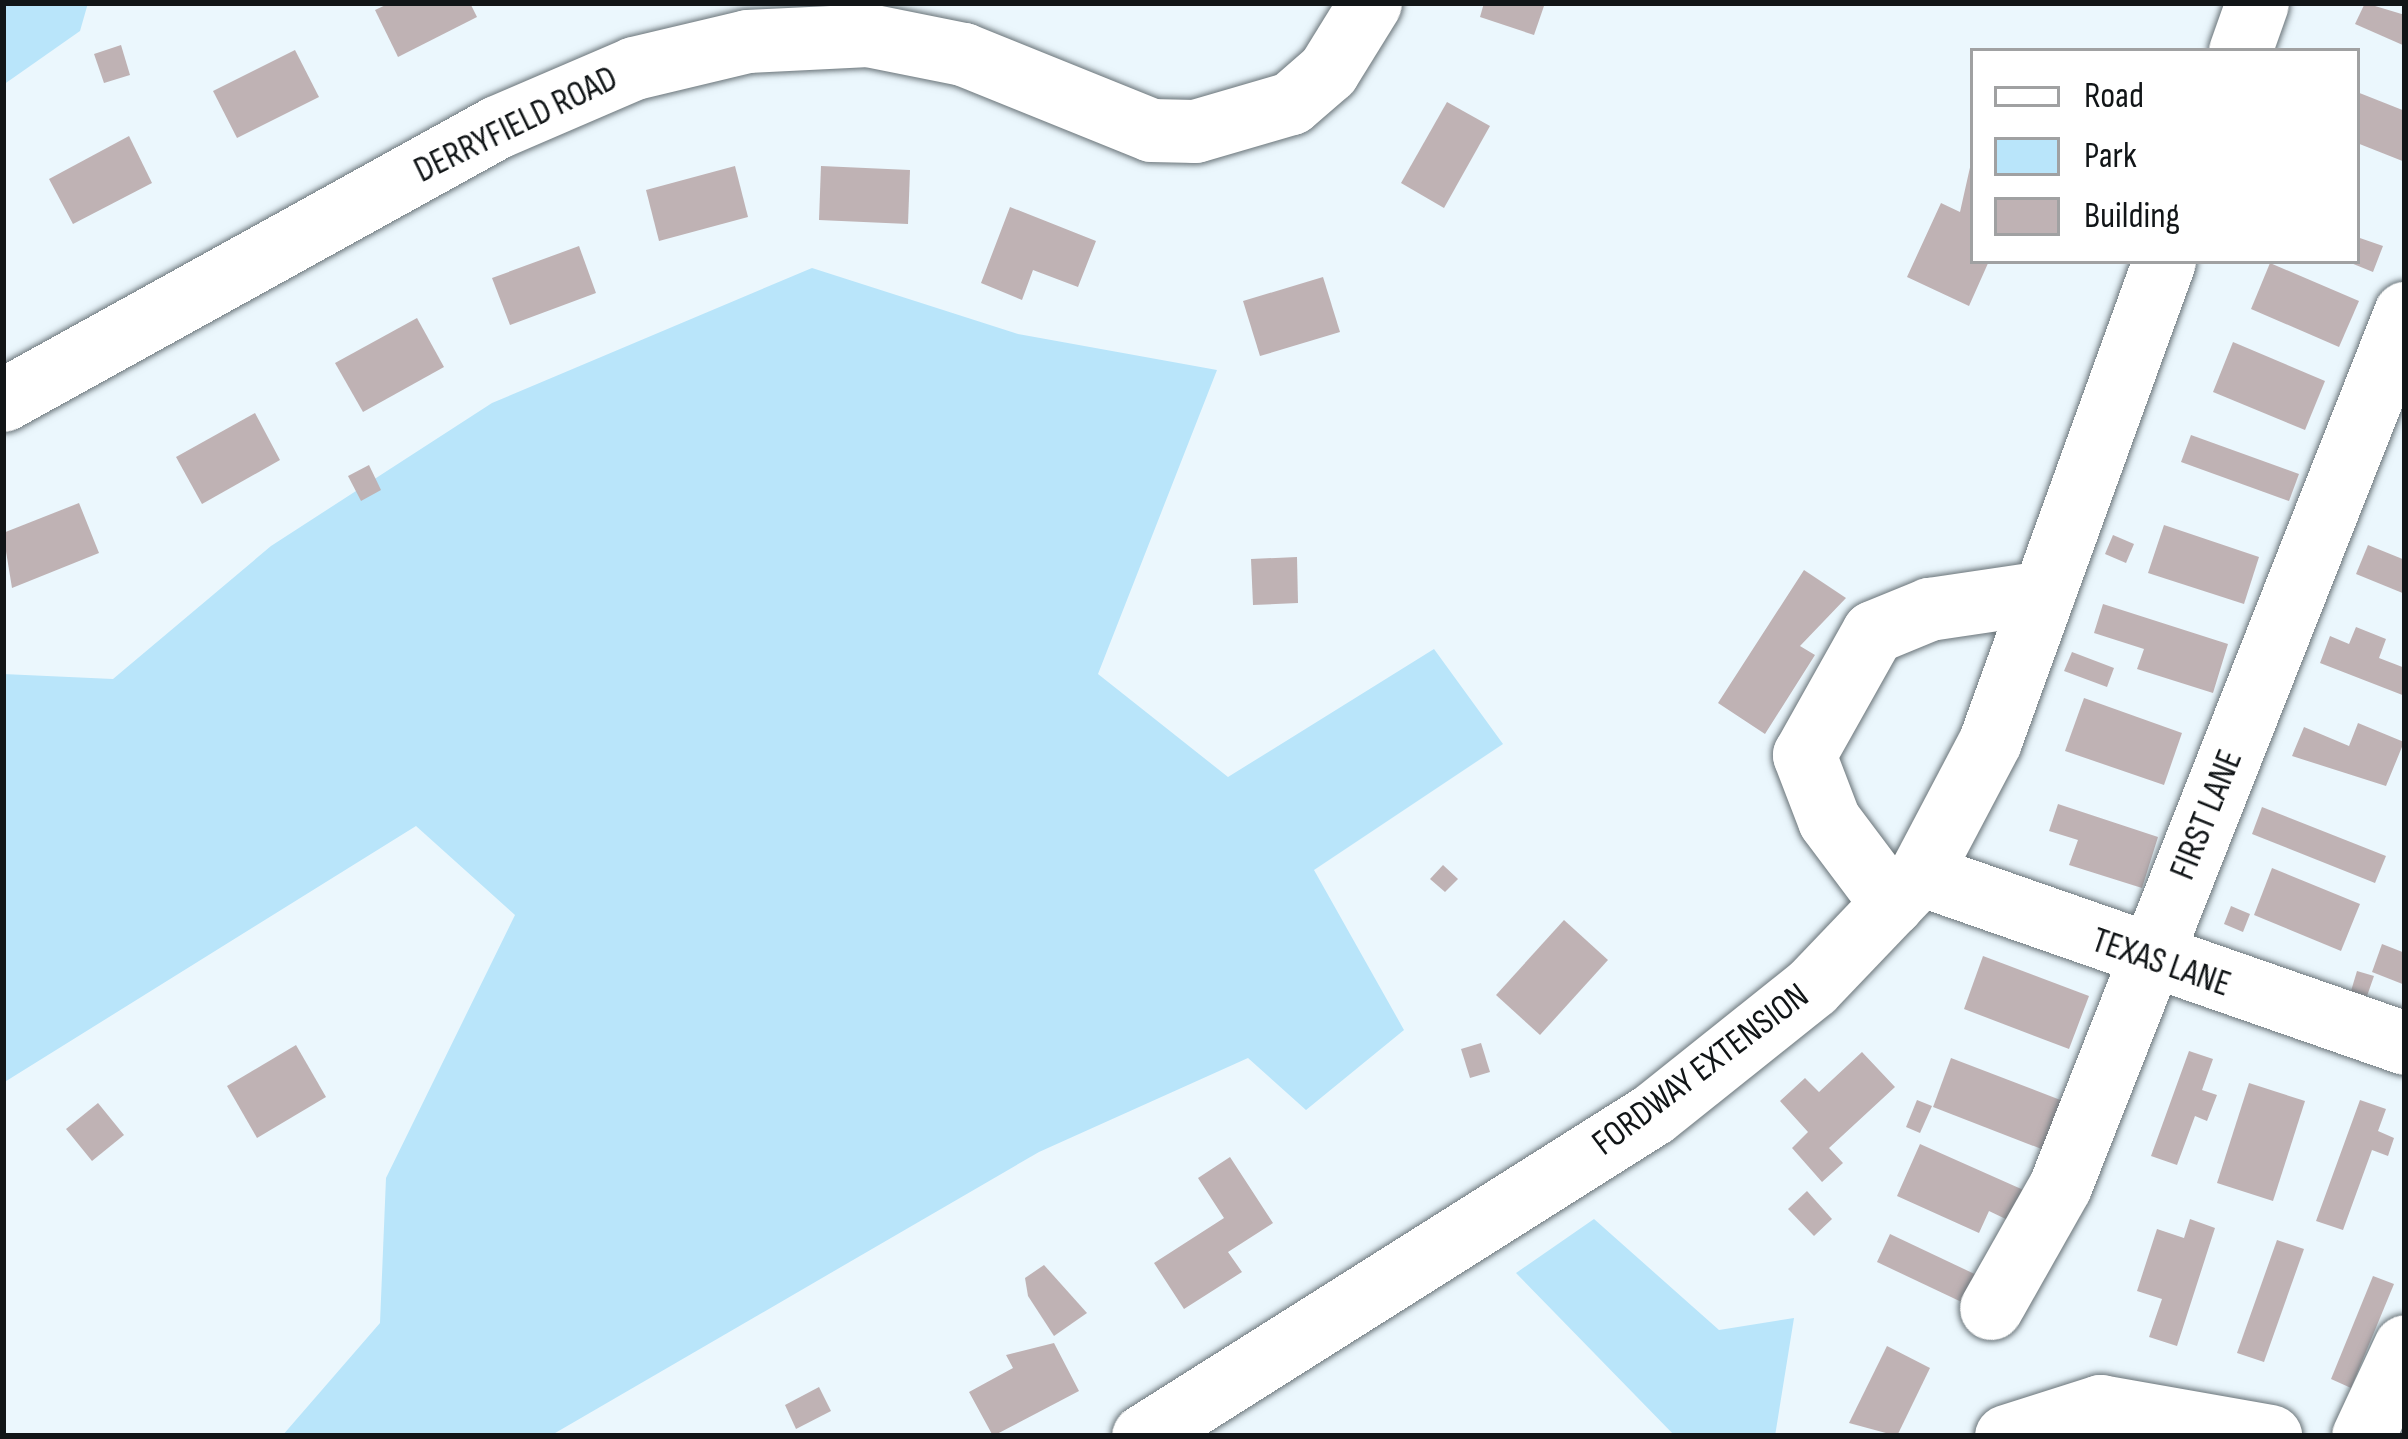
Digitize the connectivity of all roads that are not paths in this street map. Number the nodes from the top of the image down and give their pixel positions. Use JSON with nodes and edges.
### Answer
{"nodes":[{"id":1,"x":1370,"y":3,"type":"edge"},
{"id":2,"x":2257,"y":3,"type":"edge"},
{"id":3,"x":2241,"y":48,"type":"edge"},
{"id":4,"x":2163,"y":264,"type":"edge"},
{"id":5,"x":2405,"y":313,"type":"edge"},
{"id":6,"x":3,"y":400,"type":"edge"},
{"id":7,"x":2044,"y":592,"type":"junction"},
{"id":8,"x":1906,"y":889,"type":"junction"},
{"id":9,"x":2149,"y":961,"type":"junction"},
{"id":10,"x":2405,"y":1043,"type":"edge"},
{"id":11,"x":1991,"y":1308,"type":"dead end"},
{"id":12,"x":2405,"y":1346,"type":"edge"},
{"id":13,"x":1143,"y":1436,"type":"edge"},
{"id":14,"x":2006,"y":1436,"type":"edge"},
{"id":15,"x":2270,"y":1436,"type":"edge"},
{"id":16,"x":2363,"y":1436,"type":"edge"}],
"edges":[{"from":1,"to":6,"type":"street","name":"DERRYFIELD ROAD"},
{"from":2,"to":3,"type":"street"},
{"from":4,"to":7,"type":"street","name":"FORDWAY EXTENSION"},
{"from":5,"to":9,"type":"street","name":"FIRST LANE"},
{"from":7,"to":8,"type":"street","name":"FORDWAY EXTENSION"},
{"from":7,"to":8,"type":"street"},
{"from":8,"to":9,"type":"street","name":"TEXAS LANE"},
{"from":8,"to":13,"type":"street","name":"FORDWAY EXTENSION"},
{"from":9,"to":10,"type":"street","name":"TEXAS LANE"},
{"from":9,"to":11,"type":"street","name":"FIRST LANE"},
{"from":12,"to":16,"type":"street"},
{"from":14,"to":15,"type":"street"}]}
